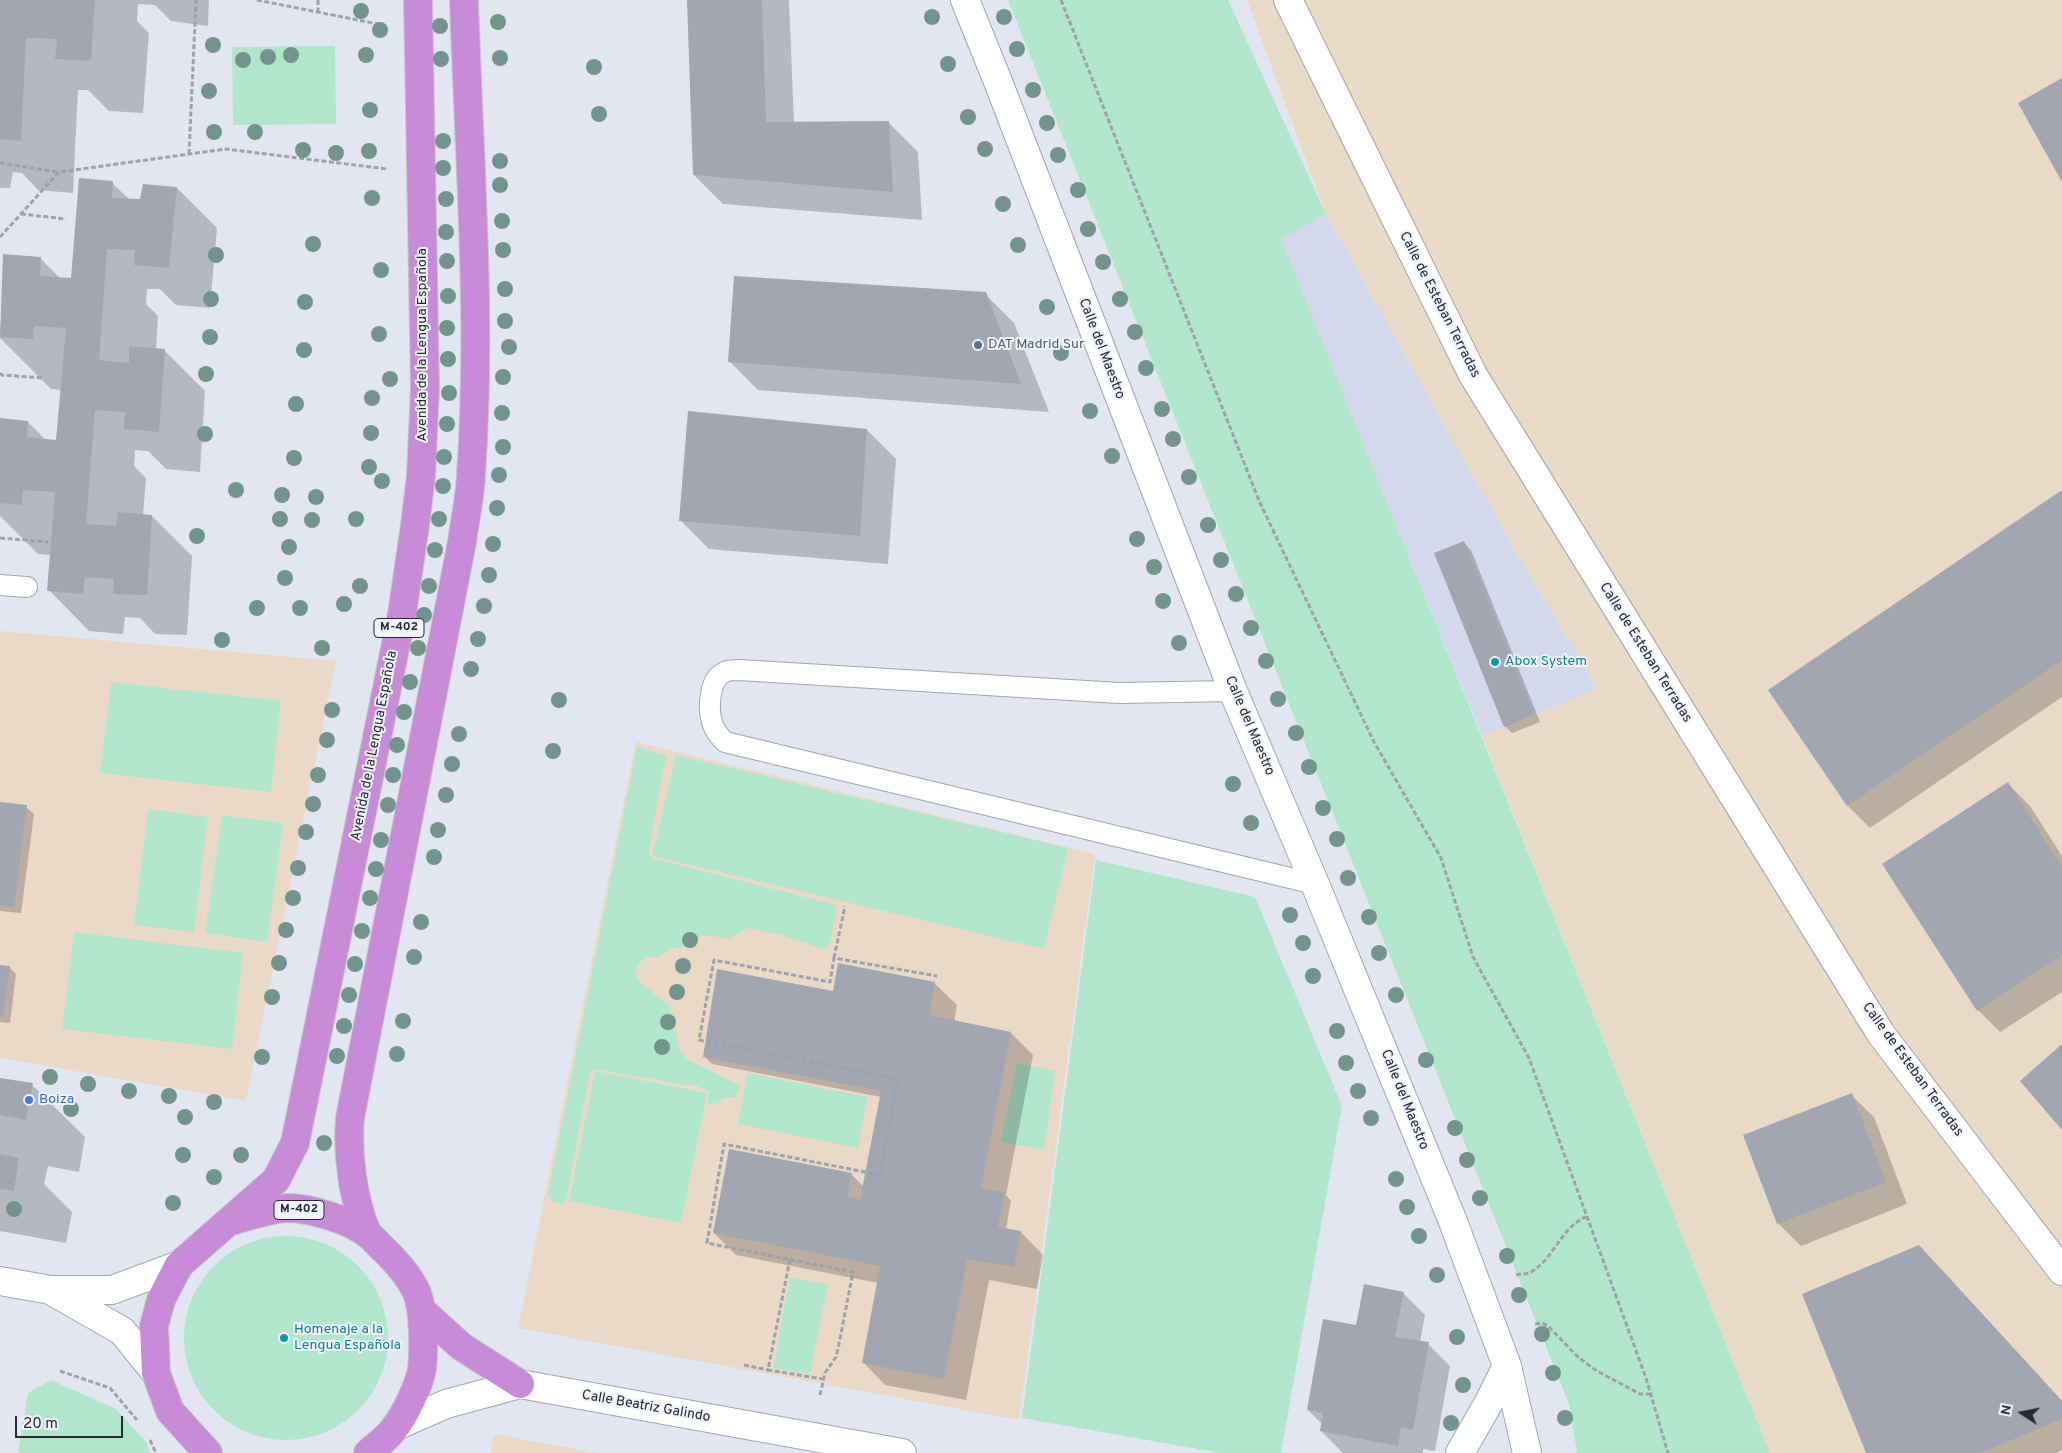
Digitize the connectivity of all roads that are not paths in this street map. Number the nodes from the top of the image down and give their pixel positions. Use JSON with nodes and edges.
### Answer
{"nodes":[{"id":1,"x":418,"y":0,"type":"edge"},
{"id":2,"x":464,"y":0,"type":"edge"},
{"id":3,"x":965,"y":0,"type":"edge"},
{"id":4,"x":1288,"y":0,"type":"edge"},
{"id":5,"x":0,"y":585,"type":"edge"},
{"id":6,"x":27,"y":588,"type":"dead end"},
{"id":7,"x":1234,"y":691,"type":"junction"},
{"id":8,"x":1315,"y":884,"type":"junction"},
{"id":9,"x":229,"y":1222,"type":"junction"},
{"id":10,"x":367,"y":1233,"type":"junction"},
{"id":11,"x":179,"y":1265,"type":"junction"},
{"id":12,"x":2062,"y":1271,"type":"edge"},
{"id":13,"x":0,"y":1281,"type":"edge"},
{"id":14,"x":51,"y":1290,"type":"junction"},
{"id":15,"x":420,"y":1310,"type":"junction"},
{"id":16,"x":1507,"y":1366,"type":"junction"},
{"id":17,"x":156,"y":1373,"type":"junction"},
{"id":18,"x":520,"y":1384,"type":"junction"},
{"id":19,"x":396,"y":1426,"type":"junction"},
{"id":20,"x":207,"y":1453,"type":"edge"},
{"id":21,"x":368,"y":1453,"type":"edge"},
{"id":22,"x":902,"y":1453,"type":"edge"},
{"id":23,"x":1460,"y":1453,"type":"edge"},
{"id":24,"x":1527,"y":1453,"type":"edge"}],
"edges":[{"from":1,"to":9,"type":"highway","name":"Avenida de la Lengua Española","number":"M-402"},
{"from":2,"to":10,"type":"highway","number":"M-402"},
{"from":3,"to":7,"type":"street","name":"Calle del Maestro"},
{"from":4,"to":12,"type":"street","name":"Calle de Esteban Terradas"},
{"from":5,"to":6,"type":"lane"},
{"from":7,"to":8,"type":"street","name":"Calle del Maestro"},
{"from":7,"to":8,"type":"lane"},
{"from":8,"to":16,"type":"street","name":"Calle del Maestro"},
{"from":9,"to":10,"type":"highway","number":"M-402"},
{"from":9,"to":11,"type":"highway","number":"M-402"},
{"from":10,"to":15,"type":"highway","number":"M-402"},
{"from":11,"to":14,"type":"street"},
{"from":11,"to":17,"type":"highway","number":"M-402"},
{"from":13,"to":14,"type":"street"},
{"from":14,"to":17,"type":"street"},
{"from":15,"to":18,"type":"highway"},
{"from":15,"to":19,"type":"highway"},
{"from":16,"to":23,"type":"street"},
{"from":16,"to":24,"type":"street","name":"Calle del Maestro"},
{"from":17,"to":20,"type":"highway","number":"M-402"},
{"from":18,"to":19,"type":"street","name":"Calle Beatriz Galindo"},
{"from":18,"to":22,"type":"street","name":"Calle Beatriz Galindo"},
{"from":19,"to":21,"type":"highway"}]}
